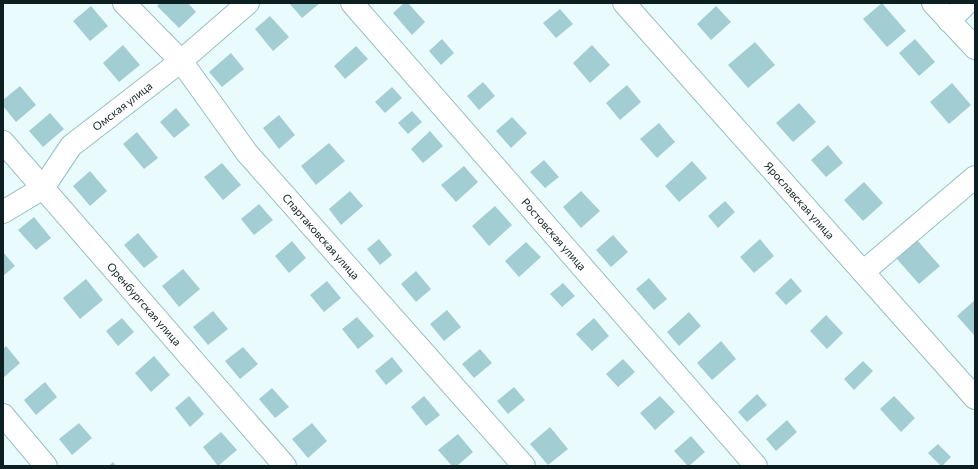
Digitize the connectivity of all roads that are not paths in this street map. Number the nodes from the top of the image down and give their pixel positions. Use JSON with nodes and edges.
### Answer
{"nodes":[{"id":1,"x":124,"y":3,"type":"edge"},
{"id":2,"x":248,"y":3,"type":"edge"},
{"id":3,"x":352,"y":3,"type":"edge"},
{"id":4,"x":624,"y":3,"type":"edge"},
{"id":5,"x":933,"y":3,"type":"edge"},
{"id":6,"x":967,"y":3,"type":"edge"},
{"id":7,"x":950,"y":21,"type":"junction"},
{"id":8,"x":975,"y":48,"type":"edge"},
{"id":9,"x":181,"y":61,"type":"junction"},
{"id":10,"x":3,"y":142,"type":"edge"},
{"id":11,"x":975,"y":177,"type":"edge"},
{"id":12,"x":43,"y":188,"type":"junction"},
{"id":13,"x":3,"y":212,"type":"edge"},
{"id":14,"x":863,"y":272,"type":"junction"},
{"id":15,"x":975,"y":398,"type":"edge"},
{"id":16,"x":3,"y":415,"type":"edge"},
{"id":17,"x":46,"y":466,"type":"edge"},
{"id":18,"x":285,"y":466,"type":"edge"},
{"id":19,"x":524,"y":466,"type":"edge"},
{"id":20,"x":756,"y":466,"type":"edge"}],
"edges":[{"from":1,"to":9,"type":"street","name":"Спартаковская улица"},
{"from":2,"to":9,"type":"street","name":"Омская улица"},
{"from":3,"to":20,"type":"street","name":"Ростовская улица"},
{"from":4,"to":14,"type":"street","name":"Ярославская улица"},
{"from":5,"to":7,"type":"street"},
{"from":6,"to":7,"type":"street"},
{"from":7,"to":8,"type":"street"},
{"from":9,"to":12,"type":"street","name":"Омская улица"},
{"from":9,"to":19,"type":"street","name":"Спартаковская улица"},
{"from":10,"to":12,"type":"street","name":"Оренбургская улица"},
{"from":11,"to":14,"type":"street"},
{"from":12,"to":13,"type":"street","name":"Омская улица"},
{"from":12,"to":18,"type":"street","name":"Оренбургская улица"},
{"from":14,"to":15,"type":"street","name":"Ярославская улица"},
{"from":16,"to":17,"type":"street"}]}
